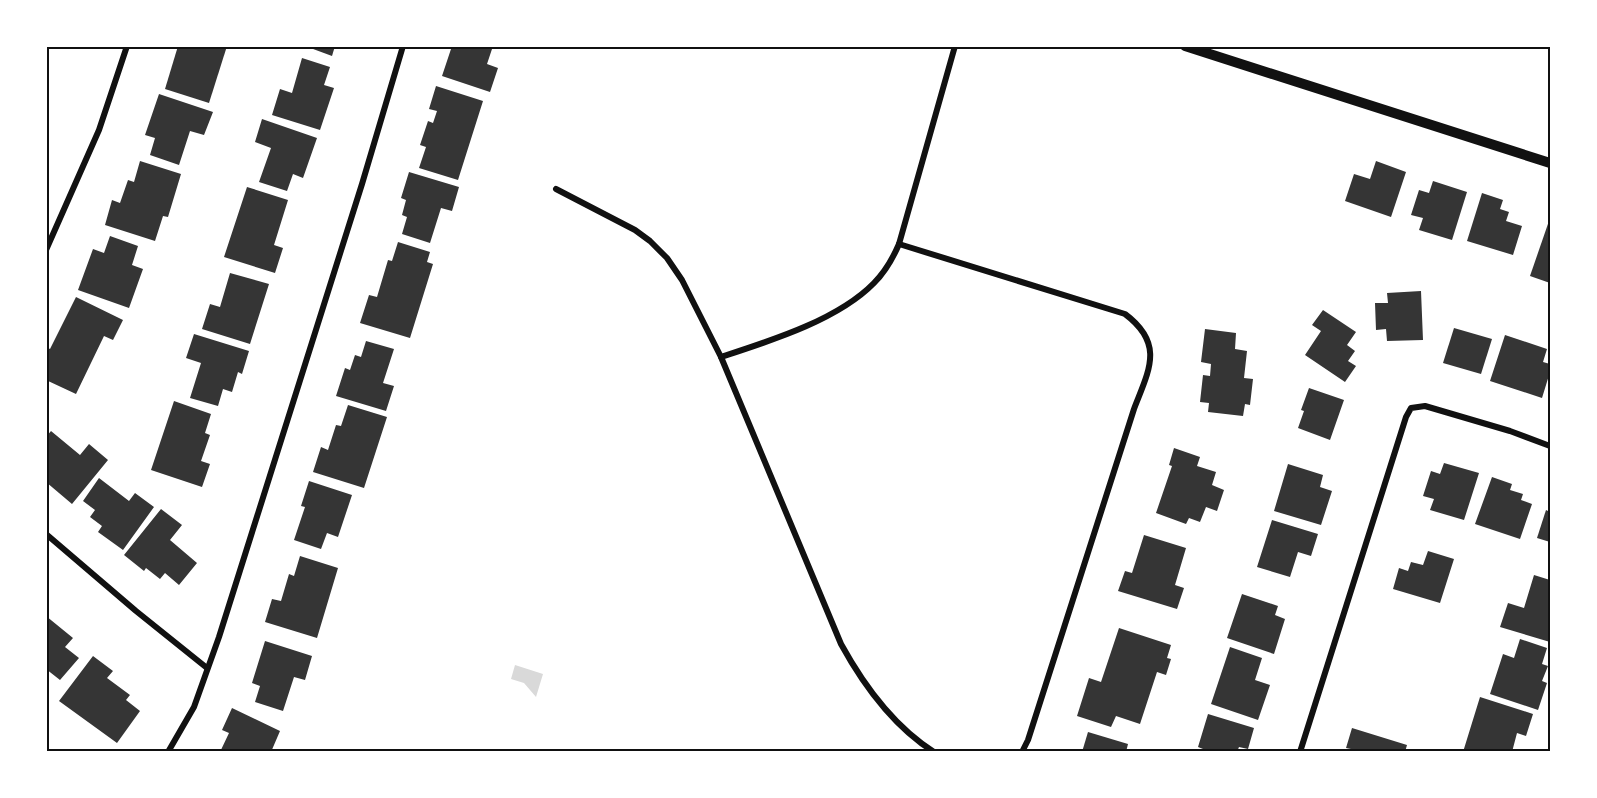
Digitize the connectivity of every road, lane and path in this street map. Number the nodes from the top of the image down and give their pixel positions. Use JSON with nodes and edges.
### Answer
{"nodes":[{"id":1,"x":127,"y":46,"type":"edge"},
{"id":2,"x":403,"y":46,"type":"edge"},
{"id":3,"x":955,"y":46,"type":"edge"},
{"id":4,"x":1185,"y":46,"type":"edge"},
{"id":5,"x":1551,"y":163,"type":"edge"},
{"id":6,"x":556,"y":189,"type":"dead end"},
{"id":7,"x":899,"y":244,"type":"junction"},
{"id":8,"x":46,"y":250,"type":"edge"},
{"id":9,"x":721,"y":357,"type":"junction"},
{"id":10,"x":1551,"y":446,"type":"edge"},
{"id":11,"x":46,"y":534,"type":"edge"},
{"id":12,"x":207,"y":668,"type":"junction"},
{"id":13,"x":168,"y":752,"type":"edge"},
{"id":14,"x":934,"y":752,"type":"edge"},
{"id":15,"x":1022,"y":752,"type":"edge"},
{"id":16,"x":1300,"y":752,"type":"edge"}],
"edges":[{"from":1,"to":8,"type":"street"},
{"from":2,"to":12,"type":"street"},
{"from":3,"to":7,"type":"street"},
{"from":4,"to":5,"type":"street"},
{"from":6,"to":9,"type":"street"},
{"from":7,"to":9,"type":"street"},
{"from":7,"to":15,"type":"street"},
{"from":9,"to":14,"type":"street"},
{"from":10,"to":16,"type":"street"},
{"from":11,"to":12,"type":"street"},
{"from":12,"to":13,"type":"street"}]}
